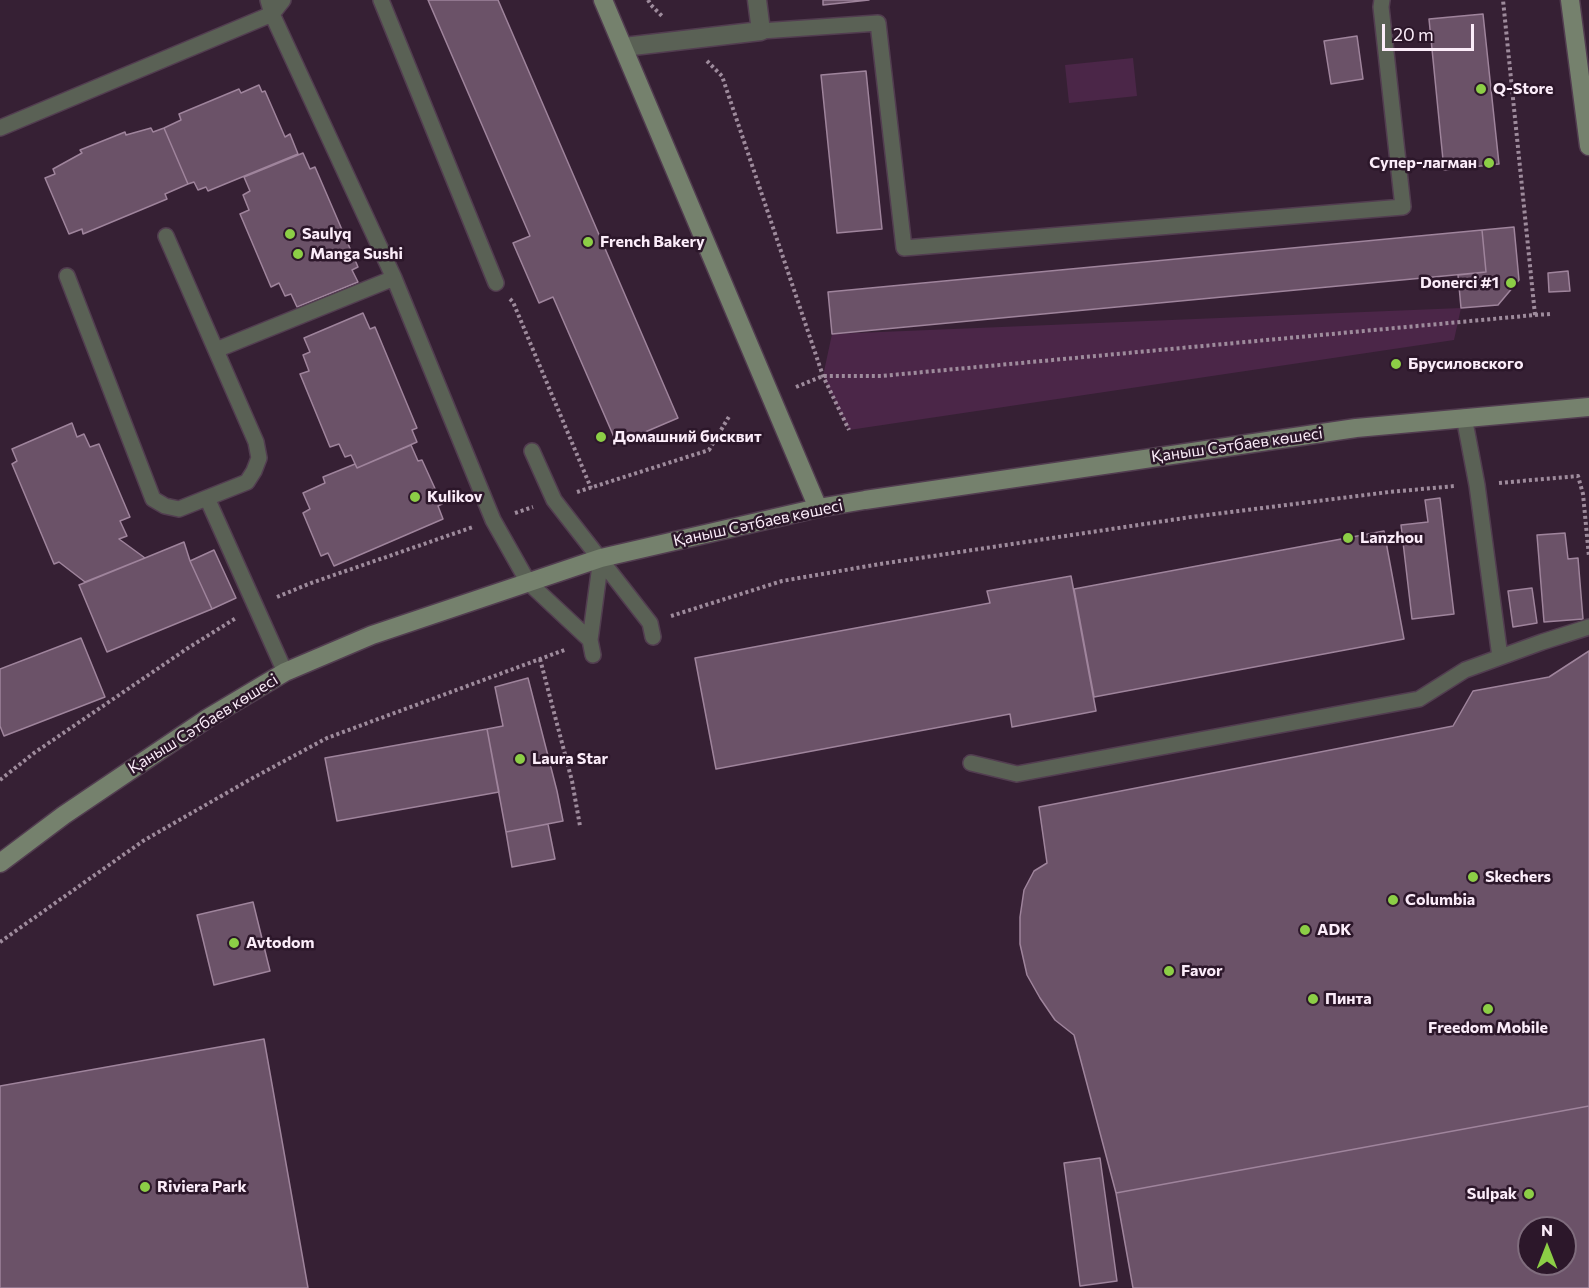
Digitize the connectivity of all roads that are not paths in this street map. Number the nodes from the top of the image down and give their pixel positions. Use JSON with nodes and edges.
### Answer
{"nodes":[{"id":1,"x":282,"y":0,"type":"edge"},
{"id":2,"x":381,"y":0,"type":"edge"},
{"id":3,"x":603,"y":0,"type":"edge"},
{"id":4,"x":757,"y":0,"type":"edge"},
{"id":5,"x":1382,"y":0,"type":"edge"},
{"id":6,"x":1570,"y":0,"type":"edge"},
{"id":7,"x":270,"y":7,"type":"edge"},
{"id":8,"x":760,"y":31,"type":"junction"},
{"id":9,"x":624,"y":47,"type":"junction"},
{"id":10,"x":0,"y":128,"type":"edge"},
{"id":11,"x":1589,"y":146,"type":"edge"},
{"id":12,"x":166,"y":236,"type":"dead end"},
{"id":13,"x":67,"y":276,"type":"dead end"},
{"id":14,"x":394,"y":278,"type":"junction"},
{"id":15,"x":496,"y":283,"type":"road end"},
{"id":16,"x":216,"y":350,"type":"junction"},
{"id":17,"x":1589,"y":407,"type":"edge"},
{"id":18,"x":1464,"y":417,"type":"junction"},
{"id":19,"x":532,"y":451,"type":"dead end"},
{"id":20,"x":207,"y":498,"type":"junction"},
{"id":21,"x":818,"y":508,"type":"junction"},
{"id":22,"x":601,"y":558,"type":"junction"},
{"id":23,"x":528,"y":582,"type":"junction"},
{"id":24,"x":1589,"y":627,"type":"edge"},
{"id":25,"x":652,"y":630,"type":"road end"},
{"id":26,"x":1500,"y":657,"type":"junction"},
{"id":27,"x":285,"y":672,"type":"junction"},
{"id":28,"x":971,"y":763,"type":"dead end"},
{"id":29,"x":0,"y":863,"type":"edge"}],
"edges":[{"from":1,"to":7,"type":"lane"},
{"from":2,"to":15,"type":"lane"},
{"from":3,"to":9,"type":"main road"},
{"from":4,"to":8,"type":"street"},
{"from":5,"to":8,"type":"lane"},
{"from":6,"to":11,"type":"main road"},
{"from":7,"to":10,"type":"lane"},
{"from":7,"to":14,"type":"lane"},
{"from":8,"to":9,"type":"street"},
{"from":9,"to":21,"type":"main road"},
{"from":12,"to":16,"type":"lane"},
{"from":13,"to":20,"type":"lane"},
{"from":14,"to":16,"type":"lane"},
{"from":14,"to":23,"type":"lane"},
{"from":16,"to":20,"type":"lane"},
{"from":17,"to":18,"type":"main road","name":"Қаныш Сәтбаев көшесі"},
{"from":18,"to":21,"type":"main road","name":"Қаныш Сәтбаев көшесі"},
{"from":18,"to":26,"type":"lane"},
{"from":19,"to":22,"type":"lane"},
{"from":20,"to":27,"type":"lane"},
{"from":21,"to":22,"type":"main road","name":"Қаныш Сәтбаев көшесі"},
{"from":22,"to":23,"type":"main road","name":"Қаныш Сәтбаев көшесі"},
{"from":22,"to":23,"type":"lane"},
{"from":22,"to":25,"type":"lane"},
{"from":23,"to":27,"type":"main road","name":"Қаныш Сәтбаев көшесі"},
{"from":24,"to":26,"type":"lane"},
{"from":26,"to":28,"type":"lane"},
{"from":27,"to":29,"type":"main road","name":"Қаныш Сәтбаев көшесі"}]}
